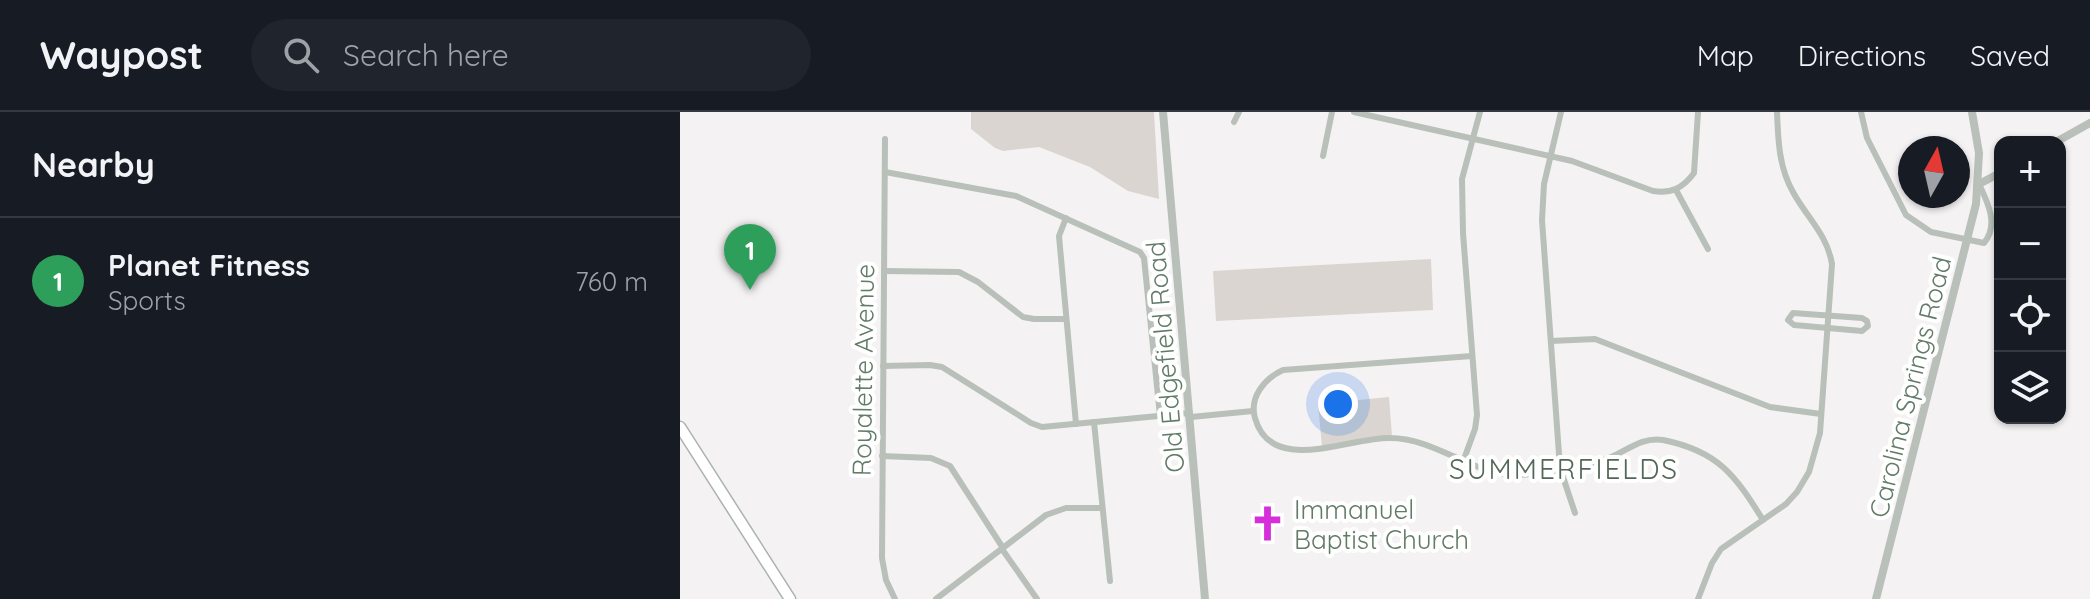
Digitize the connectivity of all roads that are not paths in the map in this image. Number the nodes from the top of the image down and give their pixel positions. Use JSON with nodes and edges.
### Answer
{"nodes":[{"id":1,"x":1163,"y":112,"type":"edge"},
{"id":2,"x":1239,"y":112,"type":"edge"},
{"id":3,"x":1332,"y":112,"type":"edge"},
{"id":4,"x":1354,"y":112,"type":"edge"},
{"id":5,"x":1480,"y":112,"type":"edge"},
{"id":6,"x":1561,"y":112,"type":"edge"},
{"id":7,"x":1698,"y":112,"type":"edge"},
{"id":8,"x":1777,"y":112,"type":"edge"},
{"id":9,"x":1861,"y":112,"type":"edge"},
{"id":10,"x":1972,"y":112,"type":"edge"},
{"id":11,"x":1388,"y":116,"type":"edge"},
{"id":12,"x":1234,"y":122,"type":"dead end"},
{"id":13,"x":2090,"y":123,"type":"edge"},
{"id":14,"x":2066,"y":136,"type":"edge"},
{"id":15,"x":1473,"y":138,"type":"junction"},
{"id":16,"x":885,"y":139,"type":"dead end"},
{"id":17,"x":1551,"y":155,"type":"junction"},
{"id":18,"x":1323,"y":156,"type":"dead end"},
{"id":19,"x":885,"y":172,"type":"junction"},
{"id":20,"x":1994,"y":176,"type":"edge"},
{"id":21,"x":1979,"y":184,"type":"junction"},
{"id":22,"x":1676,"y":190,"type":"junction"},
{"id":23,"x":1066,"y":218,"type":"junction"},
{"id":24,"x":1967,"y":240,"type":"junction"},
{"id":25,"x":1708,"y":249,"type":"dead end"},
{"id":26,"x":884,"y":271,"type":"junction"},
{"id":27,"x":1829,"y":316,"type":"junction"},
{"id":28,"x":1066,"y":319,"type":"junction"},
{"id":29,"x":1828,"y":329,"type":"junction"},
{"id":30,"x":1551,"y":341,"type":"junction"},
{"id":31,"x":1472,"y":356,"type":"junction"},
{"id":32,"x":883,"y":366,"type":"junction"},
{"id":33,"x":1253,"y":411,"type":"junction"},
{"id":34,"x":1821,"y":414,"type":"junction"},
{"id":35,"x":1191,"y":415,"type":"junction"},
{"id":36,"x":1160,"y":416,"type":"junction"},
{"id":37,"x":1094,"y":422,"type":"junction"},
{"id":38,"x":1076,"y":424,"type":"junction"},
{"id":39,"x":680,"y":427,"type":"edge"},
{"id":40,"x":882,"y":456,"type":"junction"},
{"id":41,"x":1464,"y":459,"type":"junction"},
{"id":42,"x":1560,"y":468,"type":"junction"},
{"id":43,"x":1102,"y":508,"type":"junction"},
{"id":44,"x":1575,"y":513,"type":"dead end"},
{"id":45,"x":1763,"y":520,"type":"junction"},
{"id":46,"x":1002,"y":549,"type":"junction"},
{"id":47,"x":1110,"y":581,"type":"dead end"},
{"id":48,"x":790,"y":599,"type":"edge"},
{"id":49,"x":895,"y":599,"type":"edge"},
{"id":50,"x":936,"y":599,"type":"edge"},
{"id":51,"x":1037,"y":599,"type":"edge"},
{"id":52,"x":1205,"y":599,"type":"edge"},
{"id":53,"x":1698,"y":599,"type":"edge"},
{"id":54,"x":1876,"y":599,"type":"edge"}],
"edges":[{"from":1,"to":35,"type":"street","name":"Old Edgefield Road"},
{"from":2,"to":12,"type":"street"},
{"from":3,"to":18,"type":"street"},
{"from":4,"to":11,"type":"street"},
{"from":5,"to":15,"type":"street"},
{"from":6,"to":17,"type":"street"},
{"from":7,"to":22,"type":"street"},
{"from":8,"to":27,"type":"street"},
{"from":9,"to":24,"type":"street"},
{"from":10,"to":21,"type":"street","name":"Carolina Springs Road"},
{"from":11,"to":15,"type":"street"},
{"from":13,"to":14,"type":"street"},
{"from":15,"to":17,"type":"street"},
{"from":15,"to":31,"type":"street"},
{"from":16,"to":19,"type":"street","name":"Royalette Avenue"},
{"from":17,"to":22,"type":"street"},
{"from":17,"to":30,"type":"street"},
{"from":19,"to":23,"type":"street"},
{"from":19,"to":26,"type":"street","name":"Royalette Avenue"},
{"from":20,"to":21,"type":"street"},
{"from":21,"to":24,"type":"street","name":"Carolina Springs Road"},
{"from":21,"to":24,"type":"street"},
{"from":22,"to":25,"type":"street"},
{"from":23,"to":28,"type":"street"},
{"from":23,"to":36,"type":"street"},
{"from":24,"to":54,"type":"street","name":"Carolina Springs Road"},
{"from":26,"to":28,"type":"street"},
{"from":26,"to":32,"type":"street","name":"Royalette Avenue"},
{"from":27,"to":29,"type":"street"},
{"from":27,"to":29,"type":"street"},
{"from":27,"to":29,"type":"street"},
{"from":28,"to":38,"type":"street"},
{"from":29,"to":34,"type":"street"},
{"from":30,"to":34,"type":"street"},
{"from":30,"to":42,"type":"street"},
{"from":31,"to":33,"type":"street"},
{"from":31,"to":41,"type":"street"},
{"from":32,"to":38,"type":"street"},
{"from":32,"to":40,"type":"street","name":"Royalette Avenue"},
{"from":33,"to":35,"type":"street"},
{"from":33,"to":41,"type":"street"},
{"from":34,"to":45,"type":"street"},
{"from":35,"to":36,"type":"street"},
{"from":35,"to":52,"type":"street","name":"Old Edgefield Road"},
{"from":36,"to":37,"type":"street"},
{"from":37,"to":38,"type":"street"},
{"from":37,"to":43,"type":"street"},
{"from":39,"to":48,"type":"main road"},
{"from":40,"to":46,"type":"street"},
{"from":40,"to":49,"type":"street","name":"Royalette Avenue"},
{"from":41,"to":42,"type":"street"},
{"from":42,"to":44,"type":"street"},
{"from":42,"to":45,"type":"street"},
{"from":43,"to":46,"type":"street"},
{"from":43,"to":47,"type":"street"},
{"from":45,"to":53,"type":"street"},
{"from":46,"to":50,"type":"street"},
{"from":46,"to":51,"type":"street"}]}
